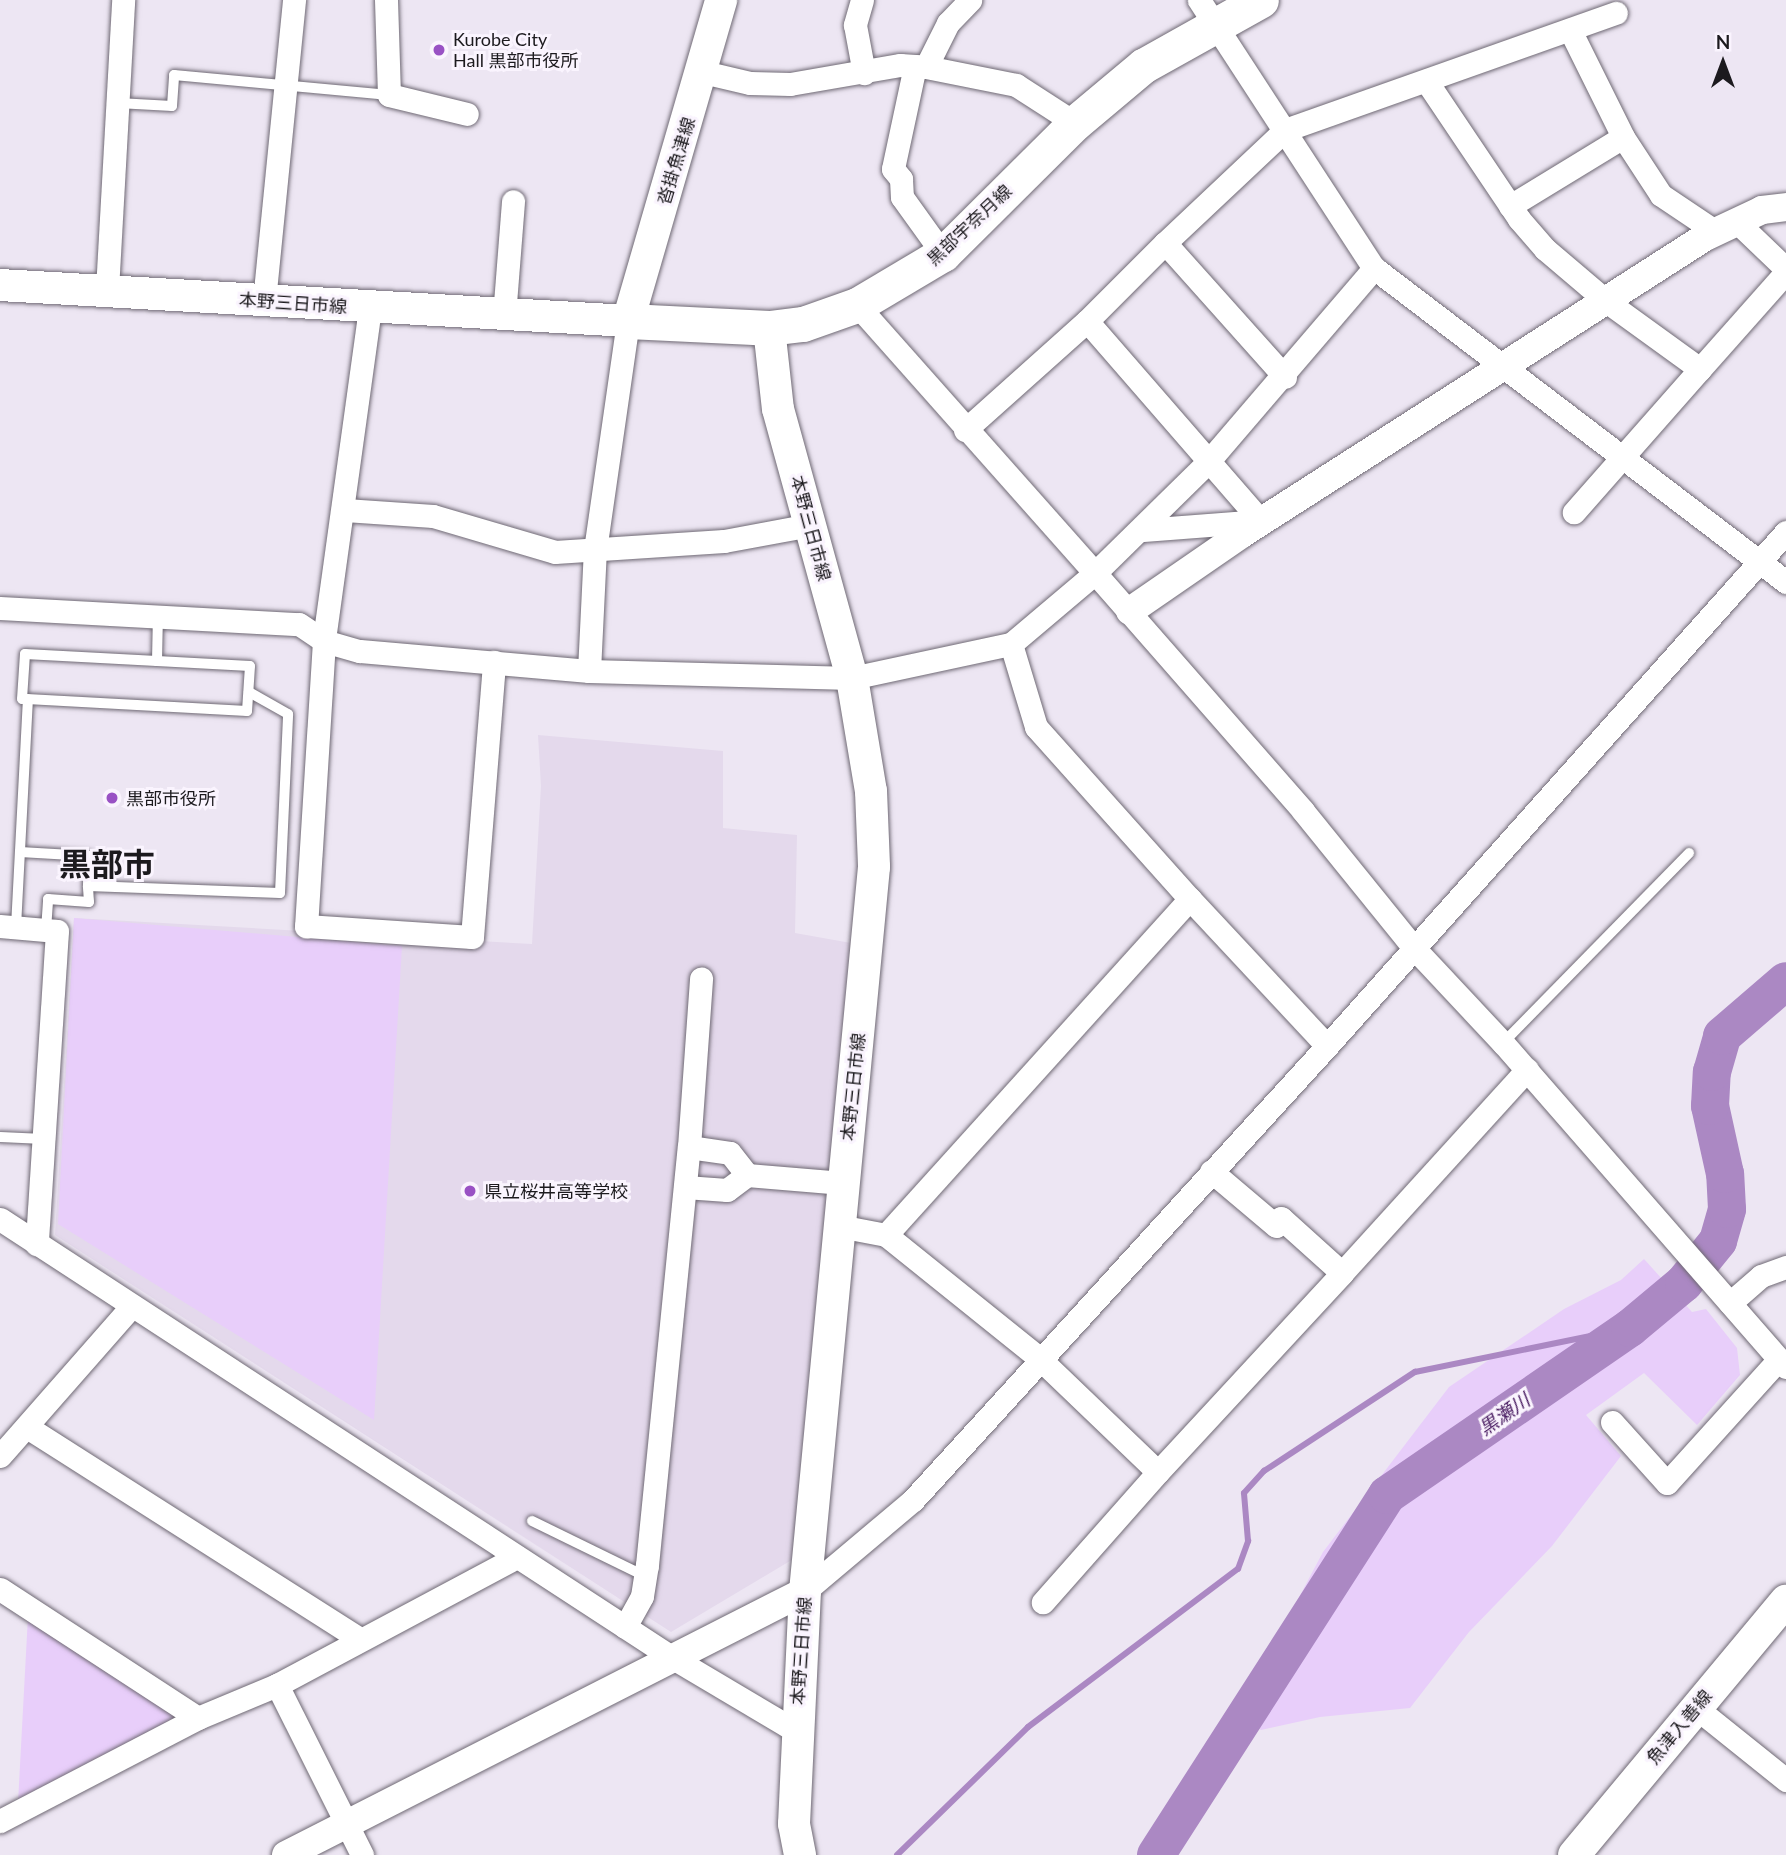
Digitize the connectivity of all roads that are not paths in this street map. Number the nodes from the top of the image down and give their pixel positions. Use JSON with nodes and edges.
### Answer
{"nodes":[{"id":1,"x":123,"y":0,"type":"edge"},
{"id":2,"x":294,"y":0,"type":"edge"},
{"id":3,"x":386,"y":0,"type":"edge"},
{"id":4,"x":721,"y":0,"type":"edge"},
{"id":5,"x":862,"y":0,"type":"edge"},
{"id":6,"x":970,"y":0,"type":"edge"},
{"id":7,"x":1261,"y":0,"type":"edge"},
{"id":8,"x":1207,"y":11,"type":"edge"},
{"id":9,"x":1616,"y":13,"type":"dead end"},
{"id":10,"x":1570,"y":30,"type":"junction"},
{"id":11,"x":920,"y":66,"type":"junction"},
{"id":12,"x":703,"y":72,"type":"junction"},
{"id":13,"x":864,"y":73,"type":"junction"},
{"id":14,"x":1427,"y":82,"type":"junction"},
{"id":15,"x":286,"y":83,"type":"junction"},
{"id":16,"x":389,"y":95,"type":"junction"},
{"id":17,"x":118,"y":103,"type":"junction"},
{"id":18,"x":467,"y":114,"type":"dead end"},
{"id":19,"x":1075,"y":123,"type":"junction"},
{"id":20,"x":1285,"y":131,"type":"junction"},
{"id":21,"x":1623,"y":136,"type":"junction"},
{"id":22,"x":513,"y":201,"type":"dead end"},
{"id":23,"x":1510,"y":206,"type":"junction"},
{"id":24,"x":1786,"y":207,"type":"edge"},
{"id":25,"x":1727,"y":227,"type":"junction"},
{"id":26,"x":1165,"y":243,"type":"junction"},
{"id":27,"x":943,"y":254,"type":"junction"},
{"id":28,"x":1374,"y":268,"type":"junction"},
{"id":29,"x":1786,"y":270,"type":"edge"},
{"id":30,"x":0,"y":285,"type":"edge"},
{"id":31,"x":107,"y":290,"type":"junction"},
{"id":32,"x":264,"y":301,"type":"junction"},
{"id":33,"x":1606,"y":301,"type":"junction"},
{"id":34,"x":857,"y":305,"type":"junction"},
{"id":35,"x":370,"y":308,"type":"junction"},
{"id":36,"x":504,"y":316,"type":"junction"},
{"id":37,"x":628,"y":321,"type":"junction"},
{"id":38,"x":1087,"y":321,"type":"junction"},
{"id":39,"x":769,"y":328,"type":"junction"},
{"id":40,"x":1503,"y":367,"type":"junction"},
{"id":41,"x":1700,"y":369,"type":"junction"},
{"id":42,"x":1285,"y":377,"type":"junction"},
{"id":43,"x":965,"y":430,"type":"junction"},
{"id":44,"x":1621,"y":458,"type":"junction"},
{"id":45,"x":1207,"y":463,"type":"junction"},
{"id":46,"x":345,"y":510,"type":"junction"},
{"id":47,"x":1574,"y":512,"type":"dead end"},
{"id":48,"x":1261,"y":521,"type":"junction"},
{"id":49,"x":810,"y":525,"type":"junction"},
{"id":50,"x":1143,"y":530,"type":"junction"},
{"id":51,"x":1786,"y":532,"type":"edge"},
{"id":52,"x":595,"y":550,"type":"junction"},
{"id":53,"x":1760,"y":562,"type":"junction"},
{"id":54,"x":1095,"y":573,"type":"junction"},
{"id":55,"x":1786,"y":582,"type":"edge"},
{"id":56,"x":0,"y":608,"type":"edge"},
{"id":57,"x":1130,"y":611,"type":"junction"},
{"id":58,"x":158,"y":615,"type":"junction"},
{"id":59,"x":324,"y":641,"type":"junction"},
{"id":60,"x":1011,"y":644,"type":"junction"},
{"id":61,"x":157,"y":660,"type":"junction"},
{"id":62,"x":494,"y":662,"type":"junction"},
{"id":63,"x":589,"y":671,"type":"junction"},
{"id":64,"x":852,"y":678,"type":"junction"},
{"id":65,"x":248,"y":692,"type":"junction"},
{"id":66,"x":28,"y":699,"type":"junction"},
{"id":67,"x":20,"y":852,"type":"junction"},
{"id":68,"x":1689,"y":853,"type":"dead end"},
{"id":69,"x":88,"y":886,"type":"junction"},
{"id":70,"x":1190,"y":899,"type":"junction"},
{"id":71,"x":8,"y":926,"type":"edge"},
{"id":72,"x":46,"y":930,"type":"junction"},
{"id":73,"x":1414,"y":948,"type":"junction"},
{"id":74,"x":701,"y":978,"type":"dead end"},
{"id":75,"x":1503,"y":1043,"type":"junction"},
{"id":76,"x":1328,"y":1046,"type":"junction"},
{"id":77,"x":1527,"y":1070,"type":"junction"},
{"id":78,"x":0,"y":1137,"type":"edge"},
{"id":79,"x":44,"y":1139,"type":"junction"},
{"id":80,"x":688,"y":1147,"type":"junction"},
{"id":81,"x":1212,"y":1171,"type":"junction"},
{"id":82,"x":747,"y":1175,"type":"junction"},
{"id":83,"x":843,"y":1183,"type":"junction"},
{"id":84,"x":685,"y":1187,"type":"junction"},
{"id":85,"x":0,"y":1219,"type":"edge"},
{"id":86,"x":839,"y":1226,"type":"junction"},
{"id":87,"x":886,"y":1235,"type":"junction"},
{"id":88,"x":37,"y":1244,"type":"junction"},
{"id":89,"x":1786,"y":1267,"type":"edge"},
{"id":90,"x":1342,"y":1273,"type":"junction"},
{"id":91,"x":1724,"y":1296,"type":"junction"},
{"id":92,"x":132,"y":1306,"type":"junction"},
{"id":93,"x":1775,"y":1338,"type":"edge"},
{"id":94,"x":1040,"y":1359,"type":"junction"},
{"id":95,"x":1783,"y":1363,"type":"edge"},
{"id":96,"x":1612,"y":1422,"type":"dead end"},
{"id":97,"x":27,"y":1427,"type":"junction"},
{"id":98,"x":0,"y":1456,"type":"edge"},
{"id":99,"x":1158,"y":1472,"type":"junction"},
{"id":100,"x":533,"y":1521,"type":"dead end"},
{"id":101,"x":517,"y":1557,"type":"junction"},
{"id":102,"x":645,"y":1576,"type":"junction"},
{"id":103,"x":0,"y":1589,"type":"edge"},
{"id":104,"x":805,"y":1591,"type":"junction"},
{"id":105,"x":1786,"y":1601,"type":"edge"},
{"id":106,"x":1043,"y":1602,"type":"dead end"},
{"id":107,"x":625,"y":1627,"type":"junction"},
{"id":108,"x":360,"y":1639,"type":"junction"},
{"id":109,"x":673,"y":1658,"type":"junction"},
{"id":110,"x":277,"y":1685,"type":"junction"},
{"id":111,"x":1695,"y":1707,"type":"junction"},
{"id":112,"x":198,"y":1718,"type":"junction"},
{"id":113,"x":796,"y":1731,"type":"junction"},
{"id":114,"x":1786,"y":1780,"type":"edge"},
{"id":115,"x":0,"y":1821,"type":"edge"},
{"id":116,"x":346,"y":1824,"type":"junction"},
{"id":117,"x":286,"y":1855,"type":"edge"},
{"id":118,"x":362,"y":1855,"type":"edge"},
{"id":119,"x":800,"y":1855,"type":"edge"},
{"id":120,"x":1574,"y":1855,"type":"edge"}],
"edges":[{"from":1,"to":17,"type":"street"},
{"from":2,"to":15,"type":"street"},
{"from":3,"to":16,"type":"street"},
{"from":4,"to":12,"type":"main road","name":"沓掛魚津線"},
{"from":5,"to":13,"type":"street"},
{"from":6,"to":11,"type":"street"},
{"from":7,"to":8,"type":"main road","name":"黒部宇奈月線"},
{"from":8,"to":19,"type":"main road","name":"黒部宇奈月線"},
{"from":8,"to":20,"type":"street"},
{"from":9,"to":10,"type":"street"},
{"from":10,"to":14,"type":"street"},
{"from":10,"to":21,"type":"street"},
{"from":11,"to":13,"type":"street"},
{"from":11,"to":19,"type":"street"},
{"from":11,"to":27,"type":"street"},
{"from":12,"to":13,"type":"street"},
{"from":12,"to":37,"type":"main road","name":"沓掛魚津線"},
{"from":14,"to":20,"type":"street"},
{"from":14,"to":23,"type":"street"},
{"from":15,"to":16,"type":"lane"},
{"from":15,"to":17,"type":"lane"},
{"from":15,"to":32,"type":"street"},
{"from":16,"to":18,"type":"street"},
{"from":17,"to":31,"type":"street"},
{"from":19,"to":27,"type":"main road","name":"黒部宇奈月線"},
{"from":20,"to":26,"type":"street"},
{"from":20,"to":28,"type":"street"},
{"from":21,"to":23,"type":"street"},
{"from":21,"to":25,"type":"street"},
{"from":22,"to":36,"type":"street"},
{"from":23,"to":33,"type":"street"},
{"from":24,"to":25,"type":"street"},
{"from":25,"to":29,"type":"street"},
{"from":25,"to":33,"type":"street"},
{"from":26,"to":38,"type":"street"},
{"from":26,"to":42,"type":"street"},
{"from":27,"to":34,"type":"main road","name":"黒部宇奈月線"},
{"from":28,"to":40,"type":"street"},
{"from":28,"to":42,"type":"street"},
{"from":29,"to":41,"type":"street"},
{"from":30,"to":31,"type":"main road","name":"本野三日市線"},
{"from":31,"to":32,"type":"main road","name":"本野三日市線"},
{"from":32,"to":35,"type":"main road","name":"本野三日市線"},
{"from":33,"to":40,"type":"street"},
{"from":33,"to":41,"type":"street"},
{"from":34,"to":39,"type":"main road","name":"黒部宇奈月線"},
{"from":34,"to":43,"type":"street"},
{"from":35,"to":36,"type":"main road","name":"本野三日市線"},
{"from":35,"to":46,"type":"street"},
{"from":36,"to":37,"type":"main road","name":"本野三日市線"},
{"from":37,"to":39,"type":"main road","name":"黒部宇奈月線"},
{"from":37,"to":52,"type":"street"},
{"from":38,"to":43,"type":"street"},
{"from":38,"to":45,"type":"street"},
{"from":39,"to":49,"type":"main road","name":"本野三日市線"},
{"from":40,"to":44,"type":"street"},
{"from":40,"to":48,"type":"street"},
{"from":41,"to":44,"type":"street"},
{"from":42,"to":45,"type":"street"},
{"from":43,"to":54,"type":"street"},
{"from":44,"to":47,"type":"street"},
{"from":44,"to":53,"type":"street"},
{"from":45,"to":48,"type":"street"},
{"from":45,"to":50,"type":"street"},
{"from":46,"to":52,"type":"street"},
{"from":46,"to":59,"type":"street"},
{"from":48,"to":50,"type":"street"},
{"from":48,"to":57,"type":"street"},
{"from":49,"to":52,"type":"street"},
{"from":49,"to":64,"type":"main road","name":"本野三日市線"},
{"from":50,"to":54,"type":"street"},
{"from":51,"to":53,"type":"street"},
{"from":52,"to":63,"type":"street"},
{"from":53,"to":55,"type":"street"},
{"from":53,"to":73,"type":"street"},
{"from":54,"to":57,"type":"street"},
{"from":54,"to":60,"type":"street"},
{"from":56,"to":58,"type":"street"},
{"from":57,"to":73,"type":"street"},
{"from":58,"to":59,"type":"street"},
{"from":58,"to":61,"type":"lane"},
{"from":59,"to":62,"type":"street"},
{"from":59,"to":62,"type":"street"},
{"from":60,"to":64,"type":"street"},
{"from":60,"to":70,"type":"street"},
{"from":61,"to":65,"type":"lane"},
{"from":61,"to":66,"type":"lane"},
{"from":62,"to":63,"type":"street"},
{"from":63,"to":64,"type":"street"},
{"from":64,"to":83,"type":"main road","name":"本野三日市線"},
{"from":65,"to":66,"type":"lane"},
{"from":65,"to":69,"type":"lane"},
{"from":66,"to":67,"type":"lane"},
{"from":67,"to":69,"type":"lane"},
{"from":67,"to":71,"type":"lane"},
{"from":68,"to":75,"type":"lane"},
{"from":69,"to":72,"type":"lane"},
{"from":70,"to":76,"type":"street"},
{"from":70,"to":87,"type":"street"},
{"from":71,"to":72,"type":"street"},
{"from":72,"to":79,"type":"street"},
{"from":73,"to":75,"type":"street"},
{"from":73,"to":76,"type":"street"},
{"from":74,"to":80,"type":"street"},
{"from":75,"to":77,"type":"street"},
{"from":76,"to":81,"type":"street"},
{"from":77,"to":90,"type":"street"},
{"from":77,"to":91,"type":"street"},
{"from":78,"to":79,"type":"lane"},
{"from":79,"to":88,"type":"street"},
{"from":80,"to":82,"type":"street"},
{"from":80,"to":84,"type":"street"},
{"from":81,"to":90,"type":"street"},
{"from":81,"to":94,"type":"street"},
{"from":82,"to":83,"type":"street"},
{"from":82,"to":84,"type":"street"},
{"from":83,"to":86,"type":"main road","name":"本野三日市線"},
{"from":84,"to":102,"type":"street"},
{"from":85,"to":88,"type":"street"},
{"from":86,"to":87,"type":"street"},
{"from":86,"to":104,"type":"main road","name":"本野三日市線"},
{"from":87,"to":94,"type":"street"},
{"from":88,"to":92,"type":"street"},
{"from":89,"to":91,"type":"street"},
{"from":90,"to":99,"type":"street"},
{"from":91,"to":93,"type":"street"},
{"from":92,"to":97,"type":"street"},
{"from":92,"to":101,"type":"street"},
{"from":93,"to":95,"type":"street"},
{"from":94,"to":99,"type":"street"},
{"from":94,"to":104,"type":"street"},
{"from":95,"to":96,"type":"street"},
{"from":97,"to":98,"type":"street"},
{"from":97,"to":108,"type":"street"},
{"from":99,"to":106,"type":"street"},
{"from":100,"to":102,"type":"lane"},
{"from":101,"to":107,"type":"street"},
{"from":101,"to":108,"type":"street"},
{"from":102,"to":107,"type":"street"},
{"from":103,"to":112,"type":"street"},
{"from":104,"to":109,"type":"street"},
{"from":104,"to":113,"type":"main road","name":"本野三日市線"},
{"from":105,"to":111,"type":"main road","name":"魚津入善線"},
{"from":107,"to":109,"type":"street"},
{"from":108,"to":110,"type":"street"},
{"from":109,"to":113,"type":"street"},
{"from":109,"to":116,"type":"street"},
{"from":110,"to":112,"type":"street"},
{"from":110,"to":116,"type":"street"},
{"from":111,"to":114,"type":"street"},
{"from":111,"to":120,"type":"main road","name":"魚津入善線"},
{"from":112,"to":115,"type":"street"},
{"from":113,"to":119,"type":"main road","name":"本野三日市線"},
{"from":116,"to":117,"type":"street"},
{"from":116,"to":118,"type":"street"}]}
